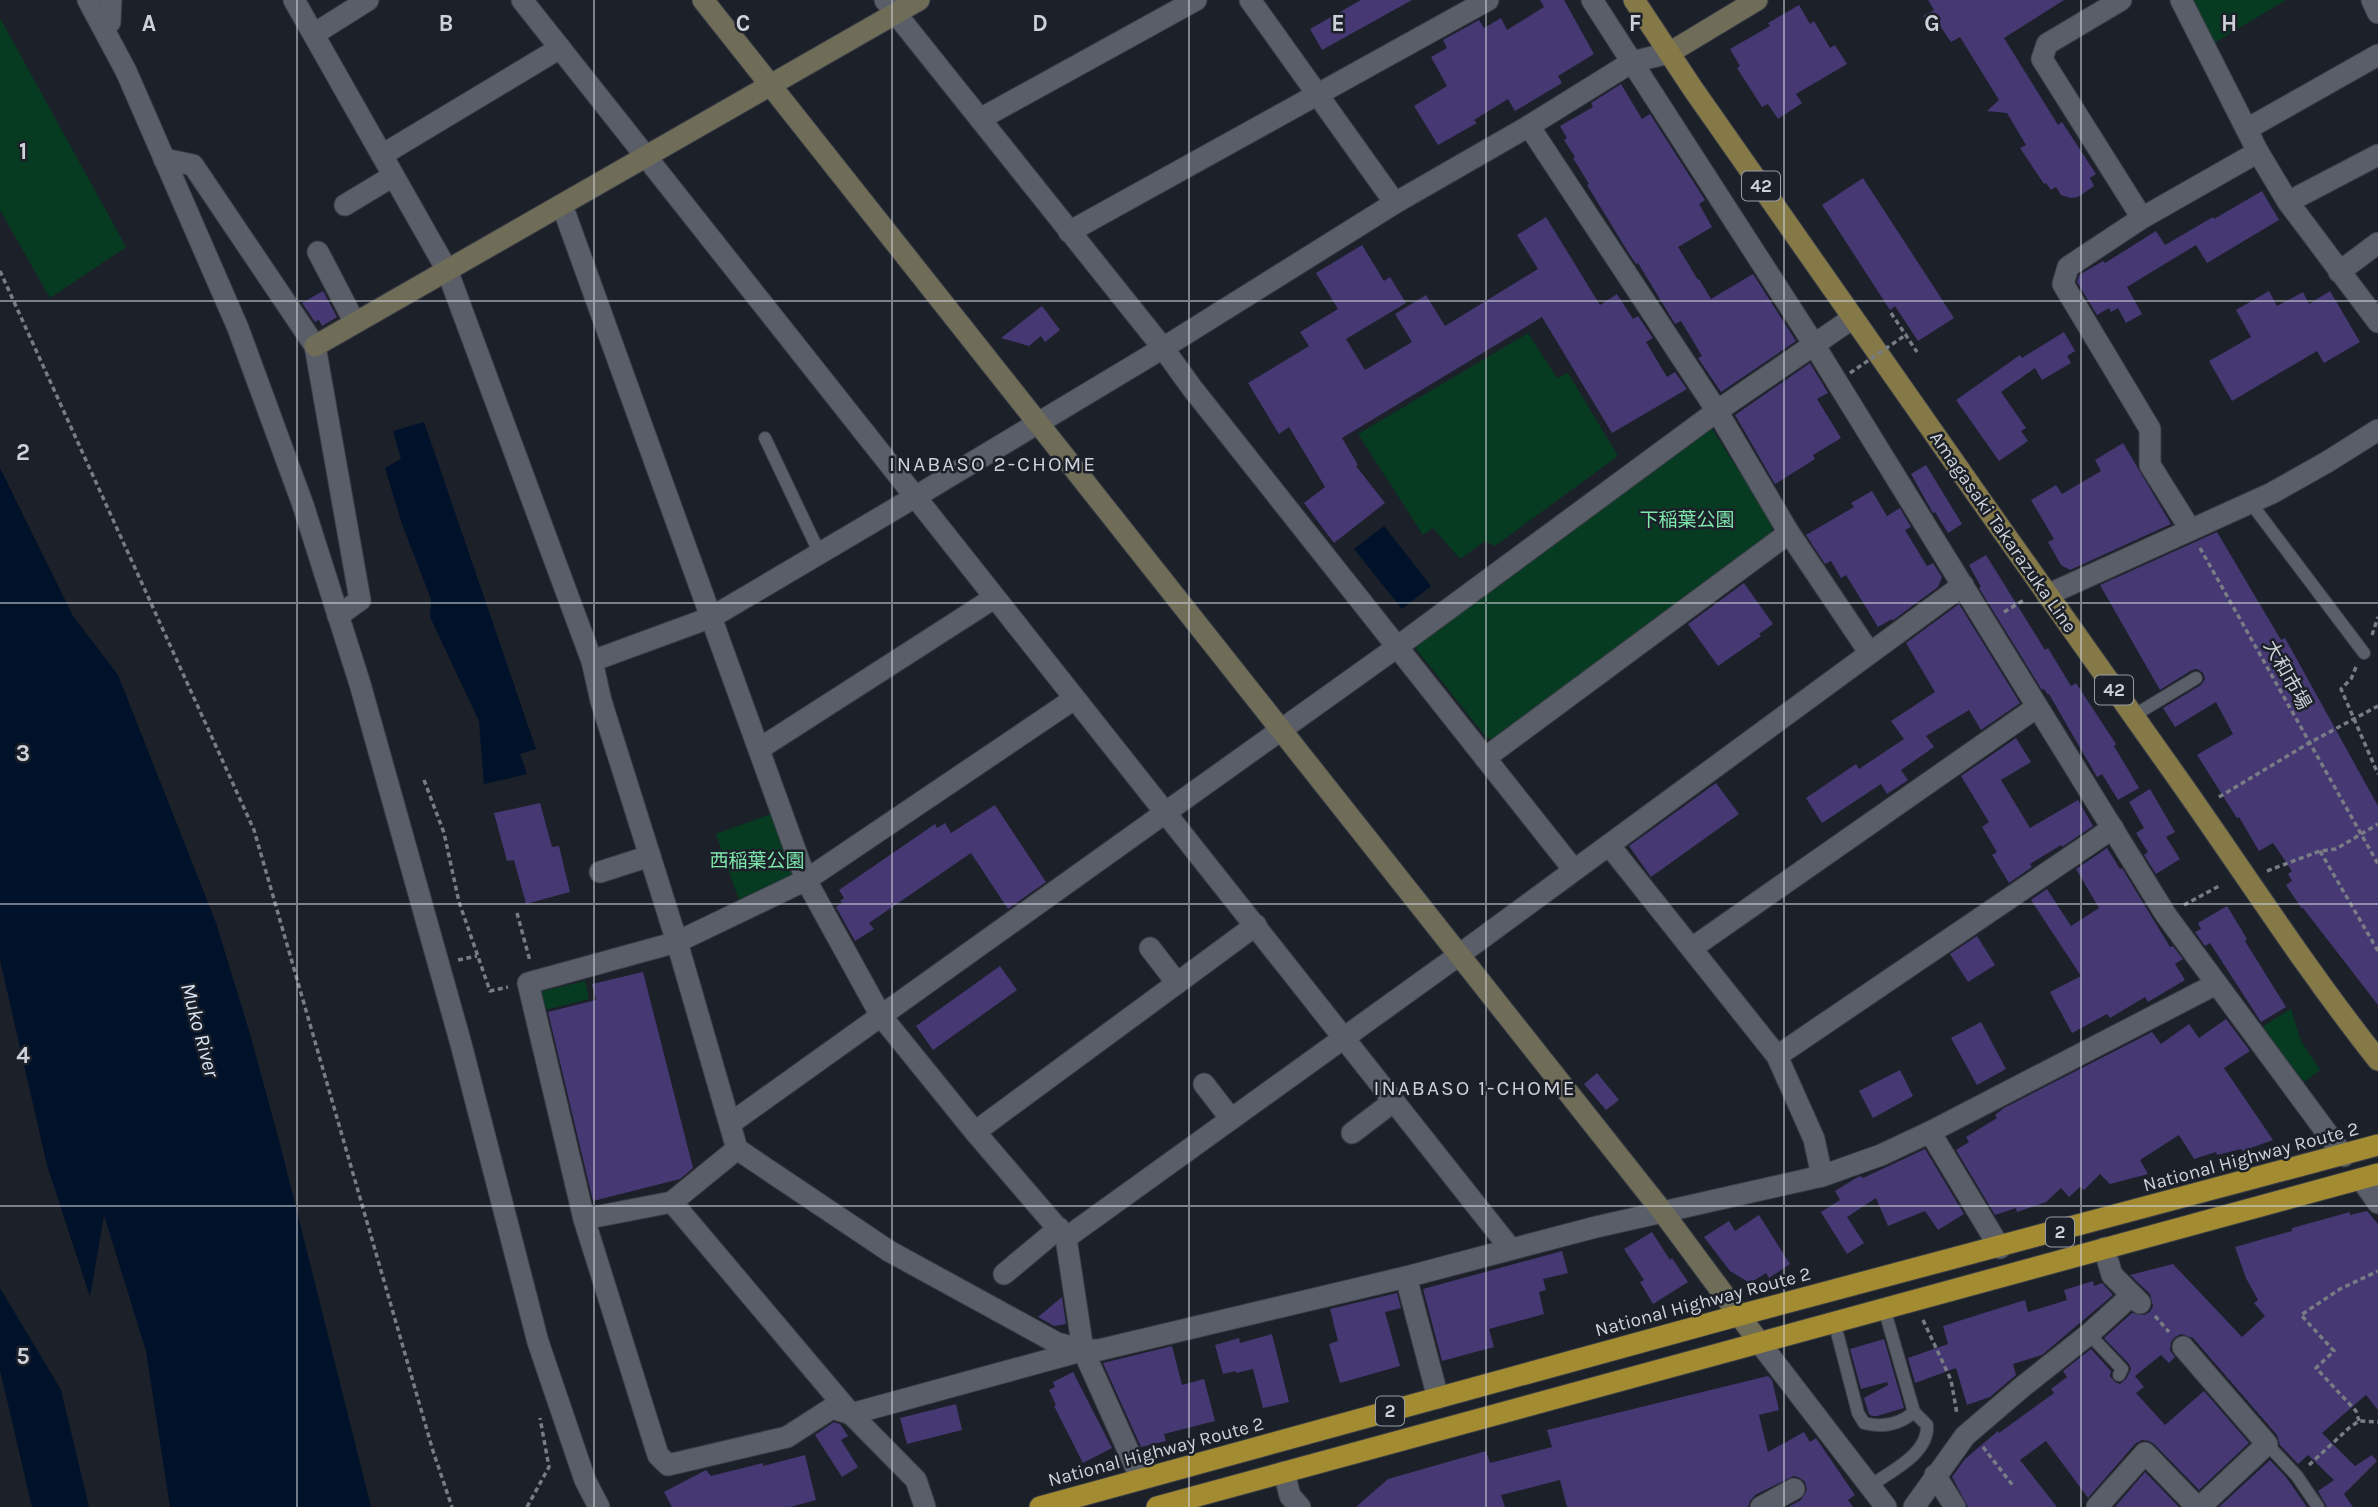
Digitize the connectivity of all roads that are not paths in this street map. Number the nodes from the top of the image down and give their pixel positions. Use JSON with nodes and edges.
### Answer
{"nodes":[{"id":1,"x":88,"y":0,"type":"edge"},
{"id":2,"x":111,"y":0,"type":"edge"},
{"id":3,"x":294,"y":0,"type":"edge"},
{"id":4,"x":368,"y":0,"type":"edge"},
{"id":5,"x":522,"y":0,"type":"edge"},
{"id":6,"x":703,"y":0,"type":"edge"},
{"id":7,"x":919,"y":0,"type":"edge"},
{"id":8,"x":1196,"y":0,"type":"edge"},
{"id":9,"x":1250,"y":0,"type":"edge"},
{"id":10,"x":1488,"y":0,"type":"edge"},
{"id":11,"x":1592,"y":0,"type":"edge"},
{"id":12,"x":1634,"y":0,"type":"edge"},
{"id":13,"x":1757,"y":0,"type":"edge"},
{"id":14,"x":2120,"y":0,"type":"edge"},
{"id":15,"x":2181,"y":0,"type":"edge"},
{"id":16,"x":2372,"y":0,"type":"edge"},
{"id":17,"x":890,"y":7,"type":"edge"},
{"id":18,"x":2378,"y":13,"type":"edge"},
{"id":19,"x":102,"y":26,"type":"junction"},
{"id":20,"x":314,"y":34,"type":"junction"},
{"id":21,"x":560,"y":48,"type":"junction"},
{"id":22,"x":1669,"y":53,"type":"junction"},
{"id":23,"x":2378,"y":55,"type":"edge"},
{"id":24,"x":1632,"y":62,"type":"junction"},
{"id":25,"x":771,"y":86,"type":"junction"},
{"id":26,"x":1318,"y":93,"type":"junction"},
{"id":27,"x":980,"y":119,"type":"junction"},
{"id":28,"x":1530,"y":126,"type":"junction"},
{"id":29,"x":2247,"y":129,"type":"junction"},
{"id":30,"x":2258,"y":152,"type":"junction"},
{"id":31,"x":382,"y":155,"type":"junction"},
{"id":32,"x":2378,"y":155,"type":"edge"},
{"id":33,"x":645,"y":156,"type":"junction"},
{"id":34,"x":164,"y":159,"type":"junction"},
{"id":35,"x":393,"y":176,"type":"junction"},
{"id":36,"x":1395,"y":202,"type":"junction"},
{"id":37,"x":2288,"y":202,"type":"junction"},
{"id":38,"x":345,"y":205,"type":"dead end"},
{"id":39,"x":562,"y":205,"type":"junction"},
{"id":40,"x":2142,"y":218,"type":"junction"},
{"id":41,"x":1069,"y":232,"type":"junction"},
{"id":42,"x":2378,"y":243,"type":"edge"},
{"id":43,"x":318,"y":252,"type":"dead end"},
{"id":44,"x":447,"y":270,"type":"junction"},
{"id":45,"x":2339,"y":272,"type":"junction"},
{"id":46,"x":1853,"y":318,"type":"junction"},
{"id":47,"x":2378,"y":322,"type":"edge"},
{"id":48,"x":355,"y":323,"type":"junction"},
{"id":49,"x":1813,"y":344,"type":"junction"},
{"id":50,"x":315,"y":346,"type":"junction"},
{"id":51,"x":1163,"y":348,"type":"junction"},
{"id":52,"x":1717,"y":411,"type":"junction"},
{"id":53,"x":1038,"y":422,"type":"junction"},
{"id":54,"x":2378,"y":430,"type":"edge"},
{"id":55,"x":765,"y":439,"type":"dead end"},
{"id":56,"x":915,"y":497,"type":"junction"},
{"id":57,"x":2250,"y":502,"type":"junction"},
{"id":58,"x":2190,"y":529,"type":"junction"},
{"id":59,"x":1789,"y":533,"type":"junction"},
{"id":60,"x":820,"y":554,"type":"junction"},
{"id":61,"x":1963,"y":585,"type":"junction"},
{"id":62,"x":2047,"y":595,"type":"junction"},
{"id":63,"x":994,"y":598,"type":"junction"},
{"id":64,"x":338,"y":616,"type":"junction"},
{"id":65,"x":712,"y":617,"type":"junction"},
{"id":66,"x":1396,"y":647,"type":"junction"},
{"id":67,"x":1869,"y":652,"type":"junction"},
{"id":68,"x":2364,"y":653,"type":"dead end"},
{"id":69,"x":592,"y":661,"type":"junction"},
{"id":70,"x":2196,"y":678,"type":"dead end"},
{"id":71,"x":1074,"y":699,"type":"junction"},
{"id":72,"x":2037,"y":707,"type":"junction"},
{"id":73,"x":2133,"y":716,"type":"junction"},
{"id":74,"x":1281,"y":729,"type":"junction"},
{"id":75,"x":759,"y":749,"type":"junction"},
{"id":76,"x":1485,"y":758,"type":"junction"},
{"id":77,"x":1165,"y":813,"type":"junction"},
{"id":78,"x":2113,"y":828,"type":"junction"},
{"id":79,"x":1609,"y":845,"type":"junction"},
{"id":80,"x":650,"y":856,"type":"junction"},
{"id":81,"x":1574,"y":870,"type":"junction"},
{"id":82,"x":600,"y":872,"type":"dead end"},
{"id":83,"x":806,"y":880,"type":"junction"},
{"id":84,"x":1256,"y":925,"type":"junction"},
{"id":85,"x":677,"y":942,"type":"junction"},
{"id":86,"x":1150,"y":948,"type":"dead end"},
{"id":87,"x":1692,"y":948,"type":"junction"},
{"id":88,"x":1459,"y":955,"type":"junction"},
{"id":89,"x":1177,"y":983,"type":"junction"},
{"id":90,"x":2216,"y":984,"type":"junction"},
{"id":91,"x":881,"y":1016,"type":"junction"},
{"id":92,"x":1344,"y":1038,"type":"junction"},
{"id":93,"x":1777,"y":1056,"type":"junction"},
{"id":94,"x":2378,"y":1060,"type":"edge"},
{"id":95,"x":1204,"y":1084,"type":"dead end"},
{"id":96,"x":1394,"y":1101,"type":"junction"},
{"id":97,"x":1231,"y":1119,"type":"junction"},
{"id":98,"x":731,"y":1123,"type":"junction"},
{"id":99,"x":975,"y":1132,"type":"junction"},
{"id":100,"x":1930,"y":1132,"type":"junction"},
{"id":101,"x":1352,"y":1133,"type":"dead end"},
{"id":102,"x":2378,"y":1145,"type":"edge"},
{"id":103,"x":737,"y":1149,"type":"junction"},
{"id":104,"x":2344,"y":1156,"type":"junction"},
{"id":105,"x":1822,"y":1176,"type":"junction"},
{"id":106,"x":2369,"y":1177,"type":"edge"},
{"id":107,"x":672,"y":1202,"type":"junction"},
{"id":108,"x":2378,"y":1203,"type":"edge"},
{"id":109,"x":1662,"y":1211,"type":"junction"},
{"id":110,"x":584,"y":1219,"type":"junction"},
{"id":111,"x":1063,"y":1233,"type":"junction"},
{"id":112,"x":1510,"y":1248,"type":"junction"},
{"id":113,"x":2000,"y":1248,"type":"junction"},
{"id":114,"x":2104,"y":1248,"type":"junction"},
{"id":115,"x":1004,"y":1274,"type":"dead end"},
{"id":116,"x":1406,"y":1277,"type":"junction"},
{"id":117,"x":1884,"y":1308,"type":"junction"},
{"id":118,"x":1740,"y":1315,"type":"junction"},
{"id":119,"x":1834,"y":1321,"type":"junction"},
{"id":120,"x":2089,"y":1334,"type":"junction"},
{"id":121,"x":1759,"y":1342,"type":"junction"},
{"id":122,"x":2183,"y":1347,"type":"road end"},
{"id":123,"x":1083,"y":1350,"type":"junction"},
{"id":124,"x":2119,"y":1375,"type":"dead end"},
{"id":125,"x":1438,"y":1398,"type":"junction"},
{"id":126,"x":1914,"y":1412,"type":"junction"},
{"id":127,"x":851,"y":1414,"type":"junction"},
{"id":128,"x":2267,"y":1444,"type":"junction"},
{"id":129,"x":1284,"y":1472,"type":"junction"},
{"id":130,"x":1936,"y":1475,"type":"junction"},
{"id":131,"x":1141,"y":1479,"type":"junction"},
{"id":132,"x":1870,"y":1486,"type":"junction"},
{"id":133,"x":1794,"y":1489,"type":"dead end"},
{"id":134,"x":600,"y":1507,"type":"edge"},
{"id":135,"x":925,"y":1507,"type":"edge"},
{"id":136,"x":1040,"y":1507,"type":"edge"},
{"id":137,"x":1157,"y":1507,"type":"edge"},
{"id":138,"x":1300,"y":1507,"type":"edge"},
{"id":139,"x":1761,"y":1507,"type":"edge"},
{"id":140,"x":1886,"y":1507,"type":"edge"},
{"id":141,"x":1914,"y":1507,"type":"edge"},
{"id":142,"x":1955,"y":1507,"type":"edge"},
{"id":143,"x":2097,"y":1507,"type":"edge"},
{"id":144,"x":2199,"y":1507,"type":"edge"},
{"id":145,"x":2318,"y":1507,"type":"edge"}],
"edges":[{"from":1,"to":19,"type":"street"},
{"from":2,"to":19,"type":"street"},
{"from":3,"to":20,"type":"street"},
{"from":4,"to":20,"type":"street"},
{"from":5,"to":21,"type":"street"},
{"from":6,"to":25,"type":"street"},
{"from":7,"to":17,"type":"street"},
{"from":8,"to":27,"type":"street"},
{"from":9,"to":26,"type":"street"},
{"from":10,"to":26,"type":"street"},
{"from":11,"to":24,"type":"street"},
{"from":12,"to":22,"type":"main road","name":"Amagasaki Takarazuka Line","number":"42"},
{"from":13,"to":22,"type":"street"},
{"from":14,"to":40,"type":"street"},
{"from":15,"to":29,"type":"street"},
{"from":16,"to":18,"type":"street"},
{"from":17,"to":25,"type":"street"},
{"from":17,"to":27,"type":"street"},
{"from":19,"to":34,"type":"street"},
{"from":20,"to":31,"type":"street"},
{"from":21,"to":31,"type":"street"},
{"from":21,"to":33,"type":"street"},
{"from":22,"to":24,"type":"street"},
{"from":22,"to":46,"type":"main road","name":"Amagasaki Takarazuka Line","number":"42"},
{"from":23,"to":29,"type":"street"},
{"from":24,"to":28,"type":"street"},
{"from":24,"to":49,"type":"street"},
{"from":25,"to":33,"type":"street"},
{"from":25,"to":53,"type":"street"},
{"from":26,"to":36,"type":"street"},
{"from":26,"to":41,"type":"street"},
{"from":27,"to":41,"type":"street"},
{"from":28,"to":36,"type":"street"},
{"from":28,"to":52,"type":"street"},
{"from":29,"to":30,"type":"street"},
{"from":30,"to":37,"type":"street"},
{"from":30,"to":40,"type":"street"},
{"from":31,"to":35,"type":"street"},
{"from":32,"to":37,"type":"street"},
{"from":33,"to":39,"type":"street"},
{"from":33,"to":56,"type":"street"},
{"from":34,"to":50,"type":"street"},
{"from":34,"to":64,"type":"street"},
{"from":35,"to":38,"type":"street"},
{"from":35,"to":44,"type":"street"},
{"from":36,"to":51,"type":"street"},
{"from":37,"to":45,"type":"street"},
{"from":39,"to":44,"type":"street"},
{"from":39,"to":65,"type":"street"},
{"from":40,"to":58,"type":"street"},
{"from":41,"to":51,"type":"street"},
{"from":42,"to":45,"type":"street"},
{"from":43,"to":48,"type":"street"},
{"from":44,"to":48,"type":"street"},
{"from":44,"to":69,"type":"street"},
{"from":45,"to":47,"type":"street"},
{"from":46,"to":49,"type":"street"},
{"from":46,"to":62,"type":"main road","name":"Amagasaki Takarazuka Line","number":"42"},
{"from":48,"to":50,"type":"street"},
{"from":49,"to":52,"type":"street"},
{"from":49,"to":61,"type":"street"},
{"from":50,"to":64,"type":"street"},
{"from":51,"to":53,"type":"street"},
{"from":51,"to":66,"type":"street"},
{"from":52,"to":59,"type":"street"},
{"from":52,"to":66,"type":"street"},
{"from":53,"to":56,"type":"street"},
{"from":53,"to":74,"type":"street"},
{"from":54,"to":57,"type":"street"},
{"from":55,"to":60,"type":"lane"},
{"from":56,"to":60,"type":"street"},
{"from":56,"to":63,"type":"street"},
{"from":57,"to":58,"type":"street"},
{"from":57,"to":68,"type":"lane"},
{"from":58,"to":62,"type":"street"},
{"from":59,"to":67,"type":"street"},
{"from":59,"to":76,"type":"street"},
{"from":60,"to":65,"type":"street"},
{"from":61,"to":67,"type":"street"},
{"from":61,"to":72,"type":"street"},
{"from":62,"to":73,"type":"main road","name":"Amagasaki Takarazuka Line","number":"42"},
{"from":63,"to":71,"type":"street"},
{"from":63,"to":75,"type":"street"},
{"from":64,"to":134,"type":"street"},
{"from":65,"to":69,"type":"street"},
{"from":65,"to":75,"type":"street"},
{"from":66,"to":74,"type":"street"},
{"from":66,"to":76,"type":"street"},
{"from":67,"to":79,"type":"street"},
{"from":69,"to":80,"type":"street"},
{"from":70,"to":73,"type":"lane"},
{"from":71,"to":77,"type":"street"},
{"from":71,"to":83,"type":"street"},
{"from":72,"to":78,"type":"street"},
{"from":72,"to":87,"type":"street"},
{"from":73,"to":94,"type":"main road","name":"Amagasaki Takarazuka Line","number":"42"},
{"from":74,"to":77,"type":"street"},
{"from":74,"to":88,"type":"street"},
{"from":75,"to":83,"type":"street"},
{"from":76,"to":81,"type":"street"},
{"from":77,"to":84,"type":"street"},
{"from":77,"to":91,"type":"street"},
{"from":78,"to":90,"type":"street"},
{"from":78,"to":93,"type":"street"},
{"from":79,"to":81,"type":"street"},
{"from":79,"to":87,"type":"street"},
{"from":80,"to":82,"type":"street"},
{"from":80,"to":85,"type":"street"},
{"from":81,"to":88,"type":"street"},
{"from":83,"to":85,"type":"street"},
{"from":83,"to":91,"type":"street"},
{"from":84,"to":89,"type":"street"},
{"from":84,"to":92,"type":"street"},
{"from":85,"to":98,"type":"street"},
{"from":85,"to":110,"type":"street"},
{"from":86,"to":89,"type":"street"},
{"from":87,"to":93,"type":"street"},
{"from":88,"to":92,"type":"street"},
{"from":88,"to":109,"type":"street"},
{"from":89,"to":99,"type":"street"},
{"from":90,"to":100,"type":"street"},
{"from":90,"to":104,"type":"street"},
{"from":91,"to":98,"type":"street"},
{"from":91,"to":99,"type":"street"},
{"from":92,"to":96,"type":"street"},
{"from":92,"to":97,"type":"street"},
{"from":93,"to":105,"type":"street"},
{"from":95,"to":97,"type":"street"},
{"from":96,"to":101,"type":"street"},
{"from":96,"to":112,"type":"street"},
{"from":97,"to":111,"type":"street"},
{"from":98,"to":103,"type":"street"},
{"from":99,"to":111,"type":"street"},
{"from":100,"to":105,"type":"street"},
{"from":100,"to":113,"type":"street"},
{"from":102,"to":104,"type":"highway","name":"National Highway Route 2","number":"2"},
{"from":103,"to":107,"type":"street"},
{"from":103,"to":123,"type":"street"},
{"from":104,"to":113,"type":"highway","name":"National Highway Route 2","number":"2"},
{"from":105,"to":109,"type":"street"},
{"from":106,"to":108,"type":"street"},
{"from":106,"to":114,"type":"highway","number":"2"},
{"from":107,"to":110,"type":"street"},
{"from":107,"to":127,"type":"street"},
{"from":109,"to":112,"type":"street"},
{"from":109,"to":118,"type":"street"},
{"from":110,"to":127,"type":"street"},
{"from":111,"to":115,"type":"street"},
{"from":111,"to":123,"type":"street"},
{"from":112,"to":116,"type":"street"},
{"from":113,"to":118,"type":"highway","name":"National Highway Route 2","number":"2"},
{"from":114,"to":117,"type":"highway","number":"2"},
{"from":114,"to":120,"type":"street"},
{"from":116,"to":123,"type":"street"},
{"from":116,"to":125,"type":"street"},
{"from":117,"to":119,"type":"highway","number":"2"},
{"from":117,"to":126,"type":"lane"},
{"from":118,"to":121,"type":"street"},
{"from":118,"to":125,"type":"highway","name":"National Highway Route 2","number":"2"},
{"from":119,"to":121,"type":"highway","number":"2"},
{"from":119,"to":126,"type":"lane"},
{"from":120,"to":124,"type":"lane"},
{"from":120,"to":130,"type":"street"},
{"from":121,"to":129,"type":"highway","number":"2"},
{"from":121,"to":132,"type":"street"},
{"from":122,"to":128,"type":"street"},
{"from":123,"to":127,"type":"street"},
{"from":123,"to":131,"type":"street"},
{"from":125,"to":131,"type":"highway","name":"National Highway Route 2","number":"2"},
{"from":126,"to":132,"type":"lane"},
{"from":127,"to":135,"type":"street"},
{"from":128,"to":144,"type":"street"},
{"from":128,"to":145,"type":"lane"},
{"from":129,"to":137,"type":"highway","number":"2"},
{"from":129,"to":138,"type":"street"},
{"from":130,"to":141,"type":"street"},
{"from":130,"to":142,"type":"street"},
{"from":131,"to":136,"type":"highway","name":"National Highway Route 2","number":"2"},
{"from":132,"to":140,"type":"street"},
{"from":133,"to":139,"type":"street"},
{"from":143,"to":144,"type":"street"}]}
